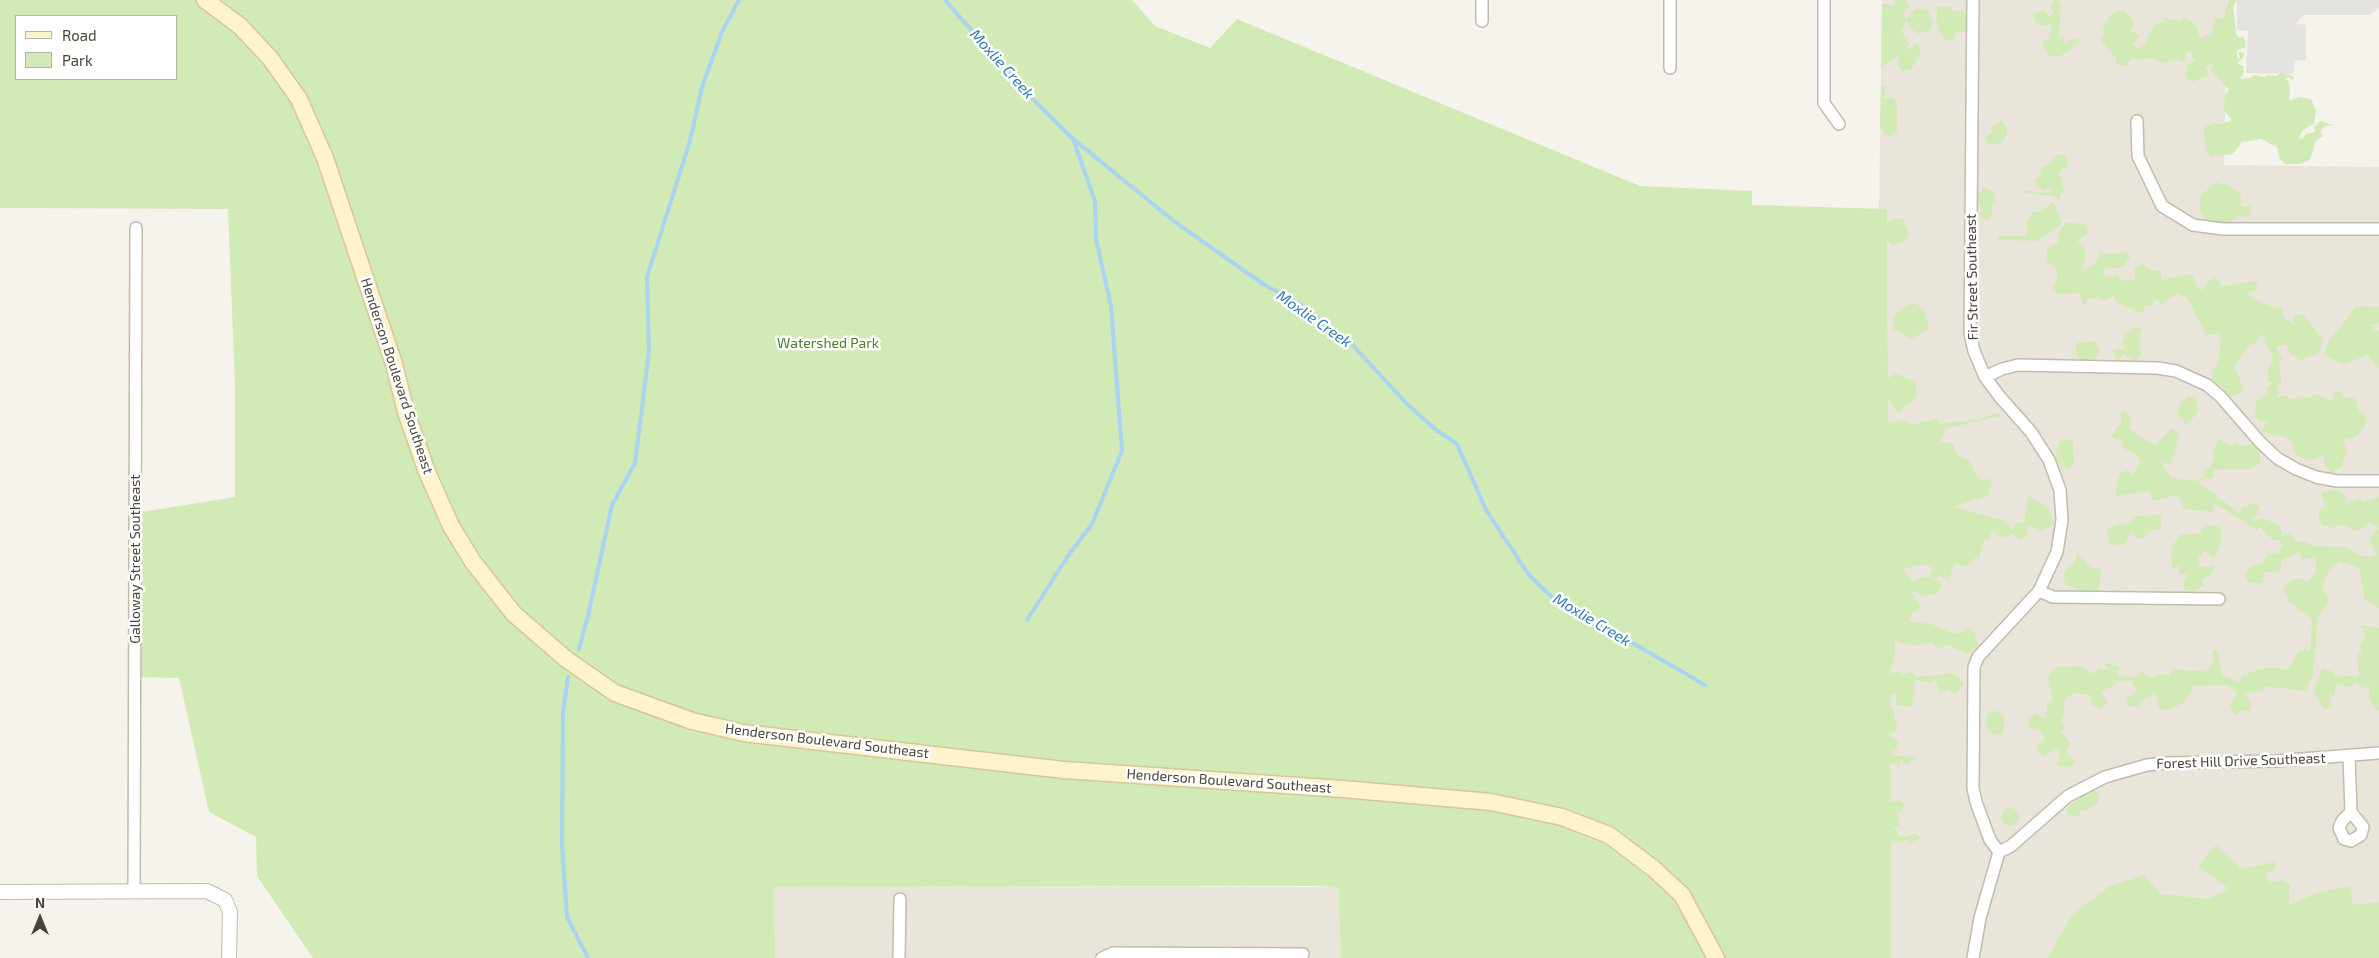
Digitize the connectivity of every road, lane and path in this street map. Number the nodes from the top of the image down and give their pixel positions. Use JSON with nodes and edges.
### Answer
{"nodes":[{"id":1,"x":206,"y":0,"type":"edge"},
{"id":2,"x":1482,"y":0,"type":"edge"},
{"id":3,"x":1670,"y":0,"type":"edge"},
{"id":4,"x":1824,"y":0,"type":"edge"},
{"id":5,"x":1972,"y":0,"type":"edge"},
{"id":6,"x":1482,"y":22,"type":"dead end"},
{"id":7,"x":1670,"y":68,"type":"dead end"},
{"id":8,"x":2137,"y":122,"type":"dead end"},
{"id":9,"x":1839,"y":124,"type":"dead end"},
{"id":10,"x":136,"y":228,"type":"dead end"},
{"id":11,"x":2379,"y":229,"type":"edge"},
{"id":12,"x":1985,"y":377,"type":"junction"},
{"id":13,"x":2379,"y":482,"type":"edge"},
{"id":14,"x":2039,"y":590,"type":"junction"},
{"id":15,"x":2220,"y":599,"type":"dead end"},
{"id":16,"x":2379,"y":753,"type":"edge"},
{"id":17,"x":2349,"y":756,"type":"junction"},
{"id":18,"x":2351,"y":812,"type":"dead end"},
{"id":19,"x":1998,"y":852,"type":"junction"},
{"id":20,"x":134,"y":890,"type":"junction"},
{"id":21,"x":0,"y":892,"type":"edge"},
{"id":22,"x":900,"y":899,"type":"dead end"},
{"id":23,"x":1302,"y":954,"type":"dead end"},
{"id":24,"x":1103,"y":957,"type":"edge"},
{"id":25,"x":229,"y":958,"type":"edge"},
{"id":26,"x":899,"y":958,"type":"edge"},
{"id":27,"x":1716,"y":958,"type":"edge"},
{"id":28,"x":1973,"y":958,"type":"edge"}],
"edges":[{"from":1,"to":27,"type":"main road","name":"Henderson Boulevard Southeast"},
{"from":2,"to":6,"type":"street"},
{"from":3,"to":7,"type":"street"},
{"from":4,"to":9,"type":"street"},
{"from":5,"to":12,"type":"street","name":"Fir Street Southeast"},
{"from":8,"to":11,"type":"street"},
{"from":10,"to":20,"type":"street","name":"Galloway Street Southeast"},
{"from":12,"to":13,"type":"street"},
{"from":12,"to":14,"type":"street","name":"Fir Street Southeast"},
{"from":14,"to":15,"type":"street"},
{"from":14,"to":19,"type":"street","name":"Fir Street Southeast"},
{"from":16,"to":17,"type":"street","name":"Forest Hill Drive Southeast"},
{"from":17,"to":18,"type":"street"},
{"from":17,"to":19,"type":"street","name":"Forest Hill Drive Southeast"},
{"from":19,"to":28,"type":"street"},
{"from":20,"to":21,"type":"street"},
{"from":20,"to":25,"type":"street"},
{"from":22,"to":26,"type":"street"},
{"from":23,"to":24,"type":"street"}]}
